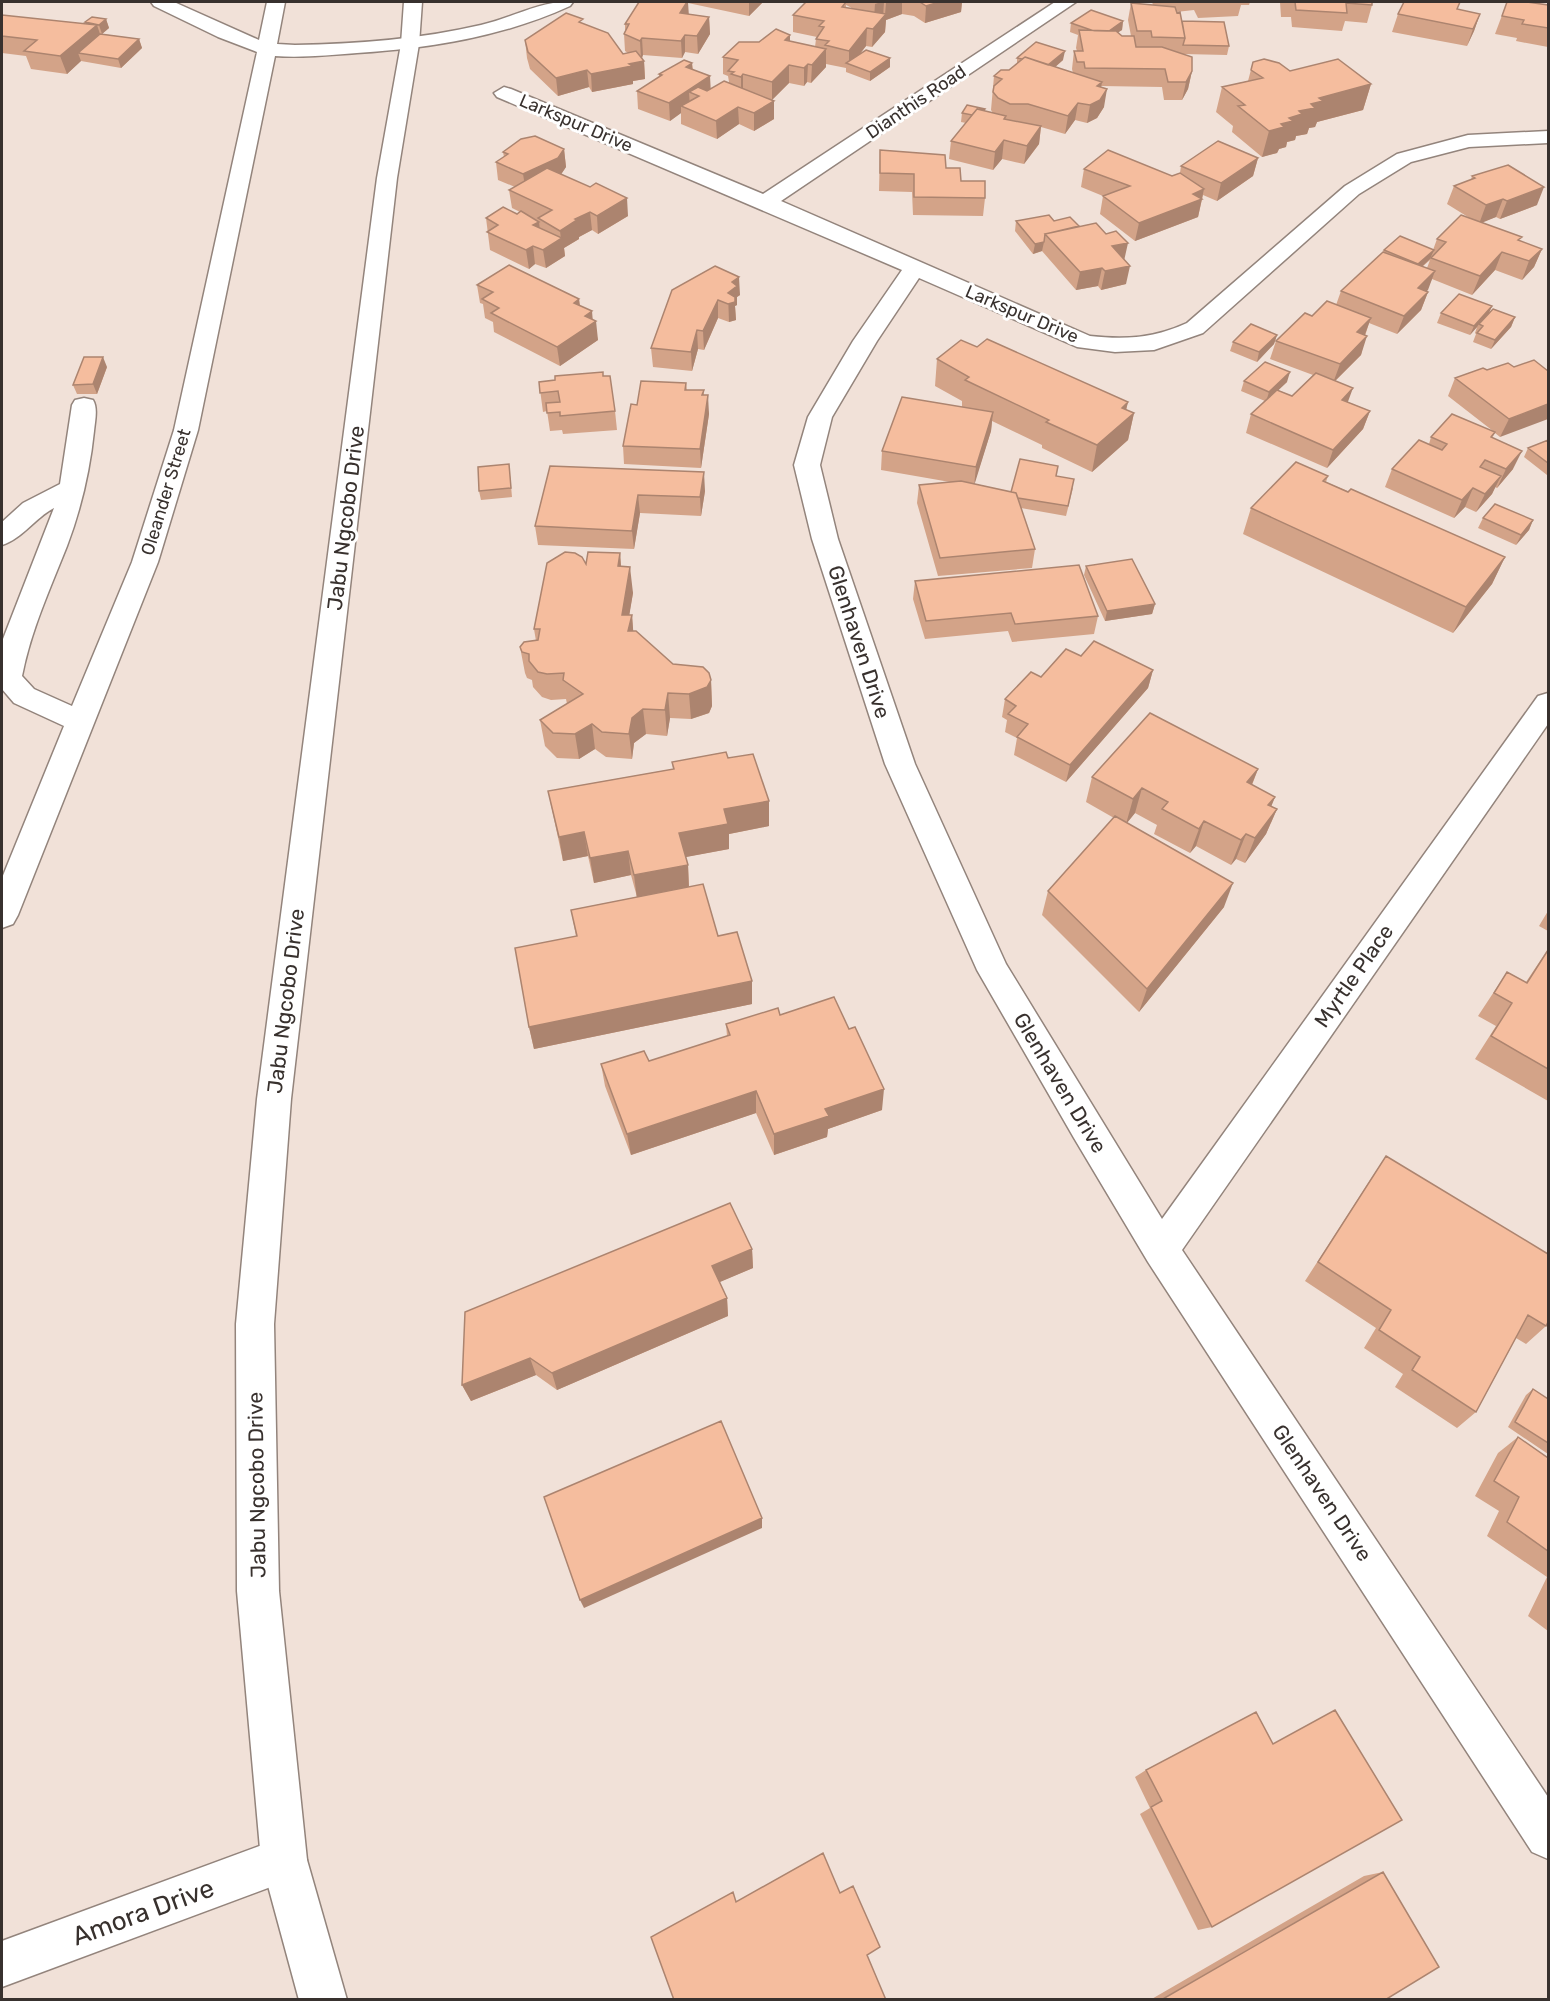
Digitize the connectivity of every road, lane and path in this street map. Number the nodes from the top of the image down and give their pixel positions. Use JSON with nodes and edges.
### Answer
{"nodes":[{"id":1,"x":160,"y":2,"type":"edge"},
{"id":2,"x":276,"y":2,"type":"edge"},
{"id":3,"x":412,"y":2,"type":"edge"},
{"id":4,"x":564,"y":2,"type":"edge"},
{"id":5,"x":1067,"y":2,"type":"edge"},
{"id":6,"x":410,"y":44,"type":"junction"},
{"id":7,"x":267,"y":48,"type":"junction"},
{"id":8,"x":504,"y":93,"type":"dead end"},
{"id":9,"x":1548,"y":137,"type":"edge"},
{"id":10,"x":765,"y":202,"type":"junction"},
{"id":11,"x":915,"y":268,"type":"junction"},
{"id":12,"x":84,"y":405,"type":"dead end"},
{"id":13,"x":72,"y":488,"type":"junction"},
{"id":14,"x":2,"y":536,"type":"edge"},
{"id":15,"x":5,"y":676,"type":"edge"},
{"id":16,"x":1548,"y":703,"type":"edge"},
{"id":17,"x":80,"y":721,"type":"junction"},
{"id":18,"x":2,"y":915,"type":"edge"},
{"id":19,"x":1161,"y":1250,"type":"junction"},
{"id":20,"x":1548,"y":1836,"type":"edge"},
{"id":21,"x":284,"y":1860,"type":"junction"},
{"id":22,"x":2,"y":1964,"type":"edge"},
{"id":23,"x":323,"y":2000,"type":"edge"}],
"edges":[{"from":1,"to":7,"type":"street"},
{"from":2,"to":7,"type":"street","name":"Oleander Street"},
{"from":3,"to":6,"type":"street","name":"Jabu Ngcobo Drive"},
{"from":4,"to":6,"type":"street"},
{"from":5,"to":10,"type":"street","name":"Dianthis Road"},
{"from":6,"to":7,"type":"street"},
{"from":6,"to":21,"type":"street","name":"Jabu Ngcobo Drive"},
{"from":7,"to":17,"type":"street","name":"Oleander Street"},
{"from":8,"to":10,"type":"street","name":"Larkspur Drive"},
{"from":9,"to":11,"type":"street","name":"Larkspur Drive"},
{"from":10,"to":11,"type":"street","name":"Larkspur Drive"},
{"from":11,"to":19,"type":"street","name":"Glenhaven Drive"},
{"from":12,"to":13,"type":"street"},
{"from":13,"to":14,"type":"street"},
{"from":13,"to":15,"type":"street"},
{"from":15,"to":17,"type":"street"},
{"from":16,"to":19,"type":"street","name":"Myrtle Place"},
{"from":17,"to":18,"type":"street","name":"Oleander Street"},
{"from":19,"to":20,"type":"street","name":"Glenhaven Drive"},
{"from":21,"to":22,"type":"street","name":"Amora Drive"},
{"from":21,"to":23,"type":"street","name":"Jabu Ngcobo Drive"}]}
